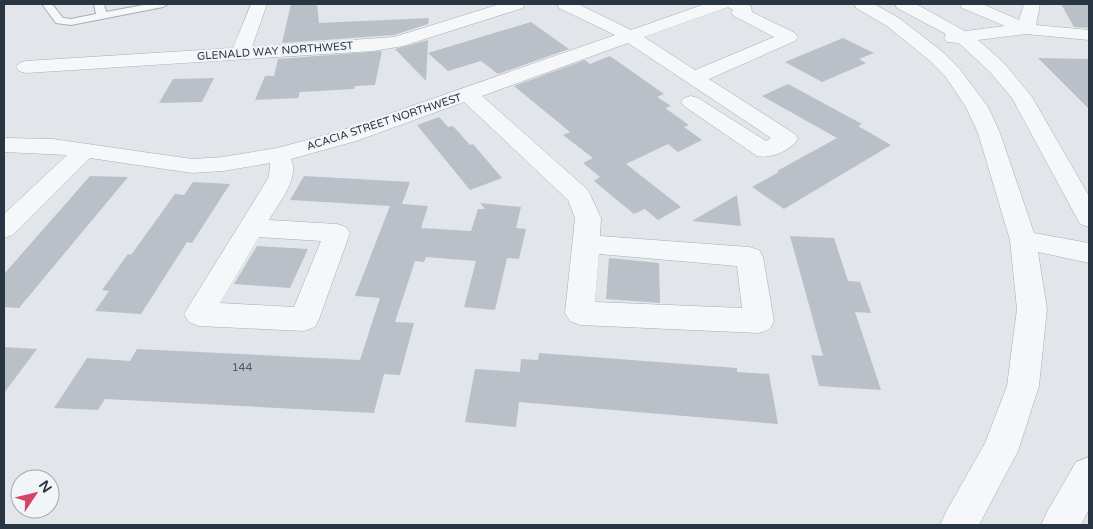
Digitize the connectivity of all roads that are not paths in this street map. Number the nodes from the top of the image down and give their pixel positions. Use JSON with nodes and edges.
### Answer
{"nodes":[{"id":1,"x":47,"y":4,"type":"edge"},
{"id":2,"x":99,"y":4,"type":"edge"},
{"id":3,"x":164,"y":4,"type":"edge"},
{"id":4,"x":259,"y":4,"type":"edge"},
{"id":5,"x":517,"y":4,"type":"edge"},
{"id":6,"x":566,"y":4,"type":"edge"},
{"id":7,"x":721,"y":4,"type":"edge"},
{"id":8,"x":734,"y":4,"type":"edge"},
{"id":9,"x":862,"y":4,"type":"edge"},
{"id":10,"x":903,"y":4,"type":"edge"},
{"id":11,"x":968,"y":4,"type":"edge"},
{"id":12,"x":1032,"y":4,"type":"edge"},
{"id":13,"x":102,"y":16,"type":"junction"},
{"id":14,"x":1026,"y":29,"type":"junction"},
{"id":15,"x":1089,"y":34,"type":"edge"},
{"id":16,"x":630,"y":36,"type":"junction"},
{"id":17,"x":962,"y":37,"type":"junction"},
{"id":18,"x":919,"y":40,"type":"junction"},
{"id":19,"x":240,"y":54,"type":"junction"},
{"id":20,"x":26,"y":67,"type":"dead end"},
{"id":21,"x":694,"y":78,"type":"junction"},
{"id":22,"x":468,"y":94,"type":"junction"},
{"id":23,"x":691,"y":102,"type":"dead end"},
{"id":24,"x":4,"y":145,"type":"edge"},
{"id":25,"x":84,"y":151,"type":"junction"},
{"id":26,"x":278,"y":155,"type":"junction"},
{"id":27,"x":1089,"y":218,"type":"edge"},
{"id":28,"x":252,"y":228,"type":"junction"},
{"id":29,"x":4,"y":229,"type":"edge"},
{"id":30,"x":1022,"y":240,"type":"junction"},
{"id":31,"x":586,"y":244,"type":"junction"},
{"id":32,"x":1089,"y":253,"type":"edge"},
{"id":33,"x":1089,"y":474,"type":"edge"},
{"id":34,"x":959,"y":525,"type":"edge"},
{"id":35,"x":1060,"y":525,"type":"edge"}],
"edges":[{"from":1,"to":13,"type":"lane"},
{"from":2,"to":13,"type":"lane"},
{"from":3,"to":13,"type":"lane"},
{"from":4,"to":19,"type":"street"},
{"from":5,"to":19,"type":"street","name":"GLENALD WAY NORTHWEST"},
{"from":6,"to":16,"type":"street"},
{"from":7,"to":16,"type":"street","name":"ACACIA STREET NORTHWEST"},
{"from":8,"to":21,"type":"street"},
{"from":9,"to":18,"type":"street"},
{"from":10,"to":17,"type":"street"},
{"from":11,"to":14,"type":"street"},
{"from":12,"to":14,"type":"street"},
{"from":14,"to":15,"type":"street"},
{"from":14,"to":17,"type":"street"},
{"from":16,"to":21,"type":"street"},
{"from":16,"to":22,"type":"street","name":"ACACIA STREET NORTHWEST"},
{"from":17,"to":18,"type":"street"},
{"from":17,"to":27,"type":"street"},
{"from":18,"to":30,"type":"street"},
{"from":19,"to":20,"type":"street","name":"GLENALD WAY NORTHWEST"},
{"from":21,"to":23,"type":"street"},
{"from":22,"to":26,"type":"street","name":"ACACIA STREET NORTHWEST"},
{"from":22,"to":31,"type":"street"},
{"from":24,"to":25,"type":"street","name":"ACACIA STREET NORTHWEST"},
{"from":25,"to":26,"type":"street","name":"ACACIA STREET NORTHWEST"},
{"from":25,"to":29,"type":"street"},
{"from":26,"to":28,"type":"street"},
{"from":28,"to":28,"type":"street"},
{"from":30,"to":32,"type":"street"},
{"from":30,"to":34,"type":"street"},
{"from":31,"to":31,"type":"street"},
{"from":33,"to":35,"type":"street"}]}
